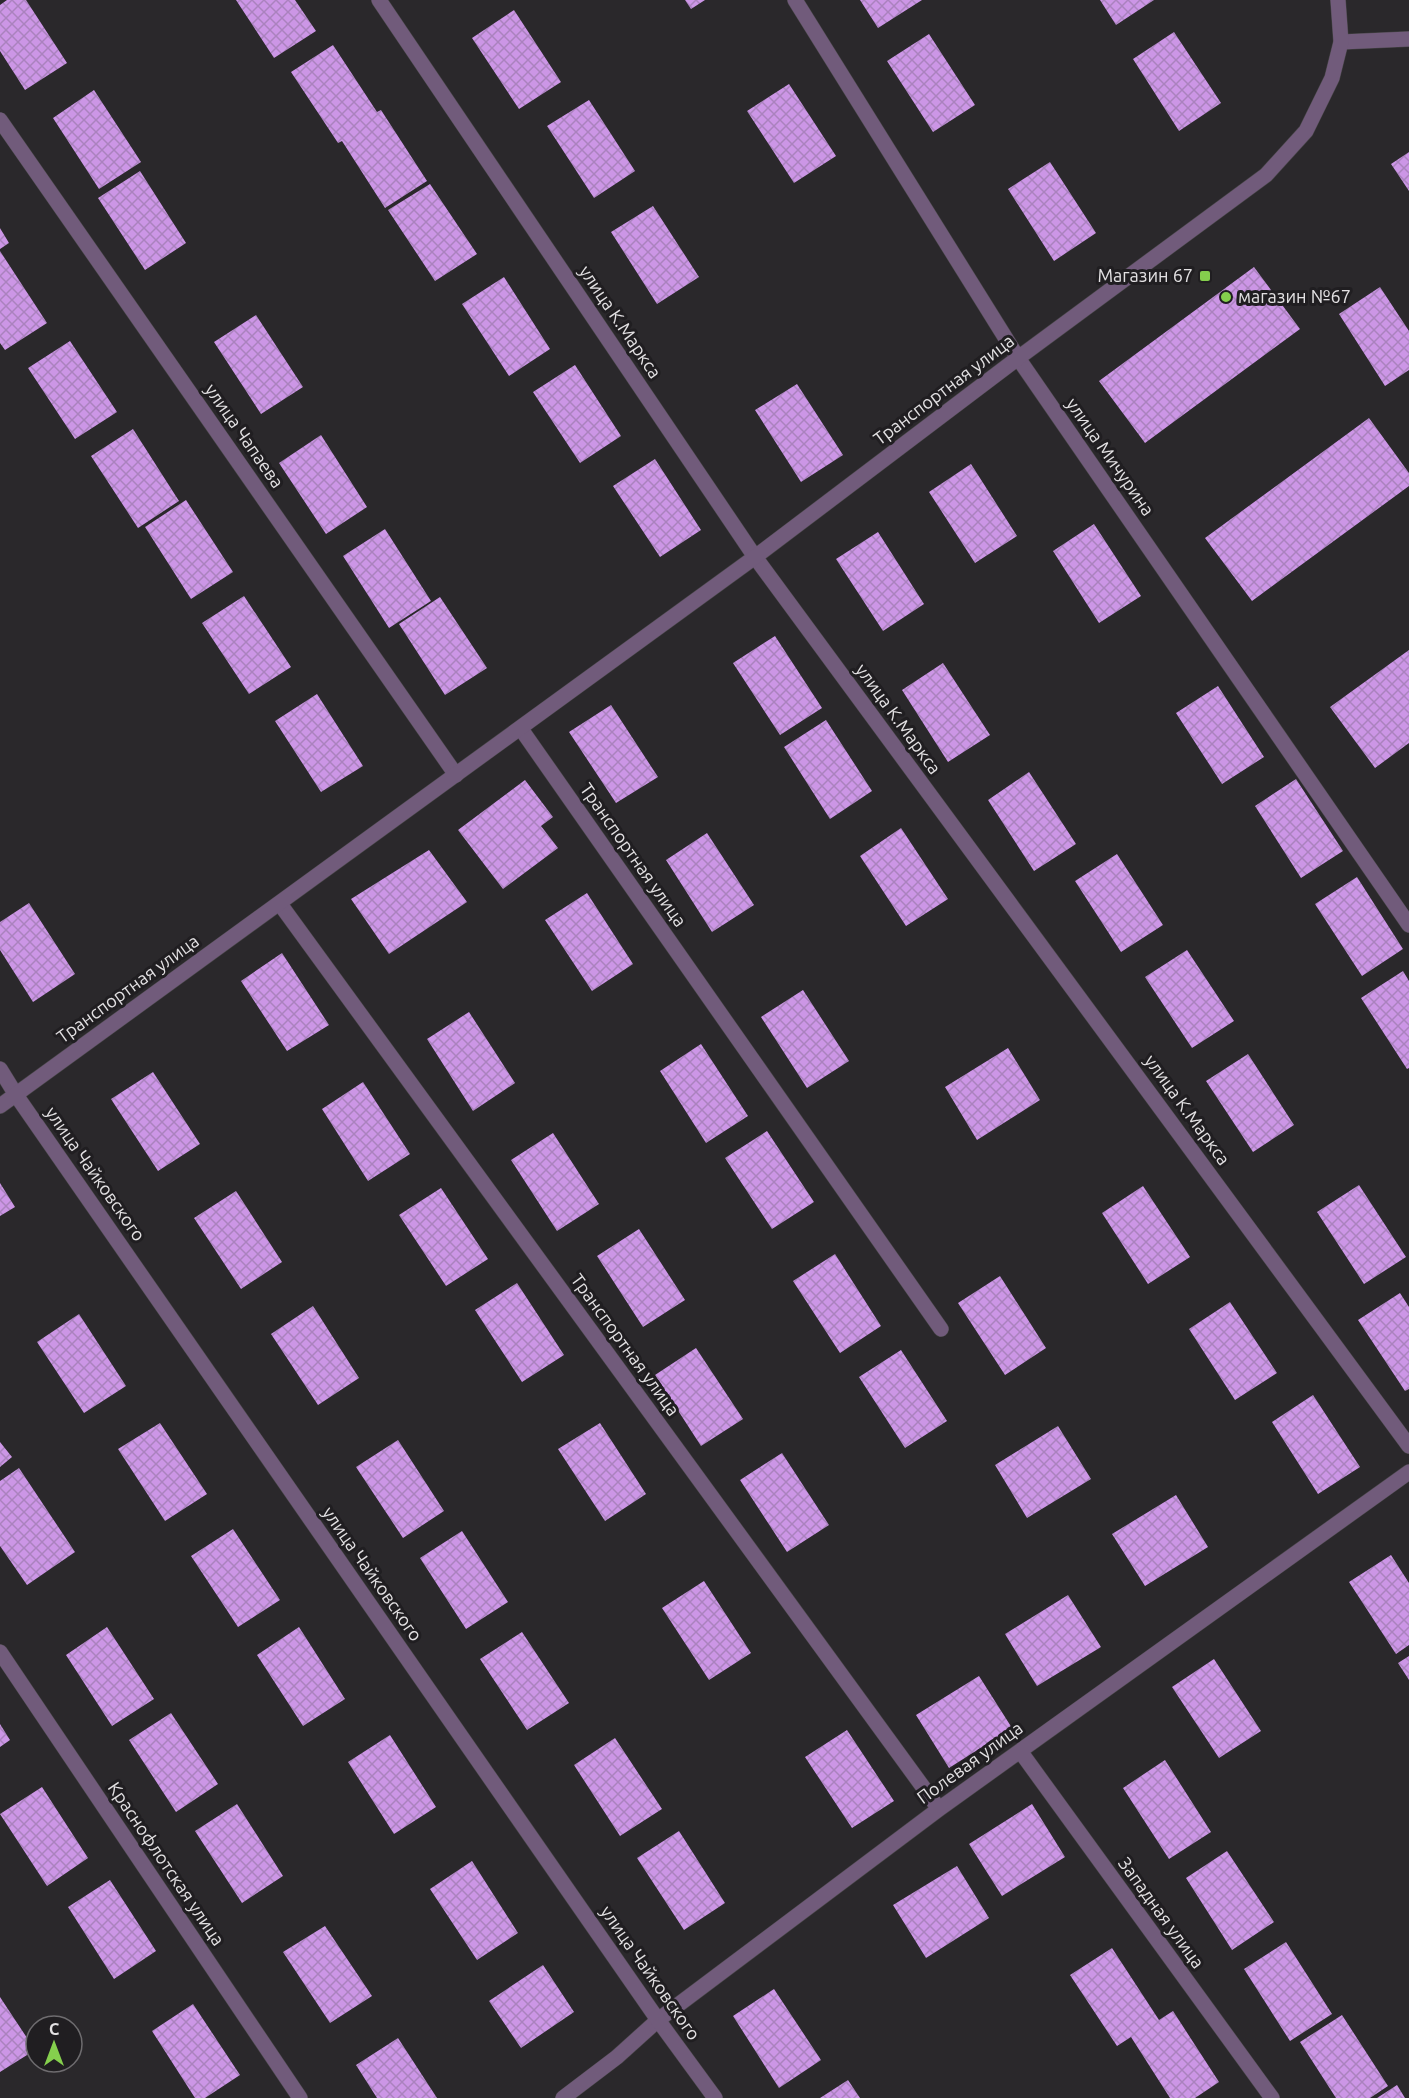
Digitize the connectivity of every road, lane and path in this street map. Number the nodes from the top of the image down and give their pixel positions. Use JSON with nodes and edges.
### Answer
{"nodes":[{"id":1,"x":379,"y":0,"type":"edge"},
{"id":2,"x":795,"y":0,"type":"edge"},
{"id":3,"x":1338,"y":0,"type":"edge"},
{"id":4,"x":1409,"y":39,"type":"edge"},
{"id":5,"x":1341,"y":42,"type":"junction"},
{"id":6,"x":0,"y":120,"type":"edge"},
{"id":7,"x":1018,"y":358,"type":"junction"},
{"id":8,"x":755,"y":557,"type":"junction"},
{"id":9,"x":521,"y":729,"type":"junction"},
{"id":10,"x":456,"y":776,"type":"junction"},
{"id":11,"x":280,"y":904,"type":"junction"},
{"id":12,"x":1409,"y":925,"type":"edge"},
{"id":13,"x":0,"y":1069,"type":"edge"},
{"id":14,"x":16,"y":1095,"type":"junction"},
{"id":15,"x":0,"y":1106,"type":"edge"},
{"id":16,"x":941,"y":1329,"type":"dead end"},
{"id":17,"x":1409,"y":1446,"type":"edge"},
{"id":18,"x":1409,"y":1472,"type":"edge"},
{"id":19,"x":0,"y":1652,"type":"edge"},
{"id":20,"x":1020,"y":1751,"type":"junction"},
{"id":21,"x":939,"y":1809,"type":"junction"},
{"id":22,"x":658,"y":2020,"type":"junction"},
{"id":23,"x":300,"y":2098,"type":"edge"},
{"id":24,"x":563,"y":2098,"type":"edge"},
{"id":25,"x":715,"y":2098,"type":"edge"},
{"id":26,"x":1272,"y":2098,"type":"edge"}],
"edges":[{"from":1,"to":8,"type":"street","name":"улица К.Маркса"},
{"from":2,"to":7,"type":"street","name":"улица Мичурина"},
{"from":3,"to":5,"type":"street","name":"Транспортная улица"},
{"from":4,"to":5,"type":"street"},
{"from":5,"to":7,"type":"street","name":"Транспортная улица"},
{"from":6,"to":10,"type":"street","name":"улица Чапаева"},
{"from":7,"to":8,"type":"street","name":"Транспортная улица"},
{"from":7,"to":12,"type":"street","name":"улица Мичурина"},
{"from":8,"to":9,"type":"street","name":"Транспортная улица"},
{"from":8,"to":17,"type":"street","name":"улица К.Маркса"},
{"from":9,"to":10,"type":"street","name":"Транспортная улица"},
{"from":9,"to":16,"type":"street","name":"Транспортная улица"},
{"from":10,"to":11,"type":"street","name":"Транспортная улица"},
{"from":11,"to":14,"type":"street","name":"Транспортная улица"},
{"from":11,"to":21,"type":"street","name":"Транспортная улица"},
{"from":13,"to":14,"type":"street","name":"улица Чайковского"},
{"from":14,"to":15,"type":"street","name":"Транспортная улица"},
{"from":14,"to":22,"type":"street","name":"улица Чайковского"},
{"from":18,"to":20,"type":"street","name":"Полевая улица"},
{"from":19,"to":23,"type":"street","name":"Краснофлотская улица"},
{"from":20,"to":21,"type":"street","name":"Полевая улица"},
{"from":20,"to":26,"type":"street","name":"Западная улица"},
{"from":21,"to":22,"type":"street","name":"Полевая улица"},
{"from":22,"to":24,"type":"street","name":"Полевая улица"},
{"from":22,"to":25,"type":"street","name":"улица Чайковского"}]}
